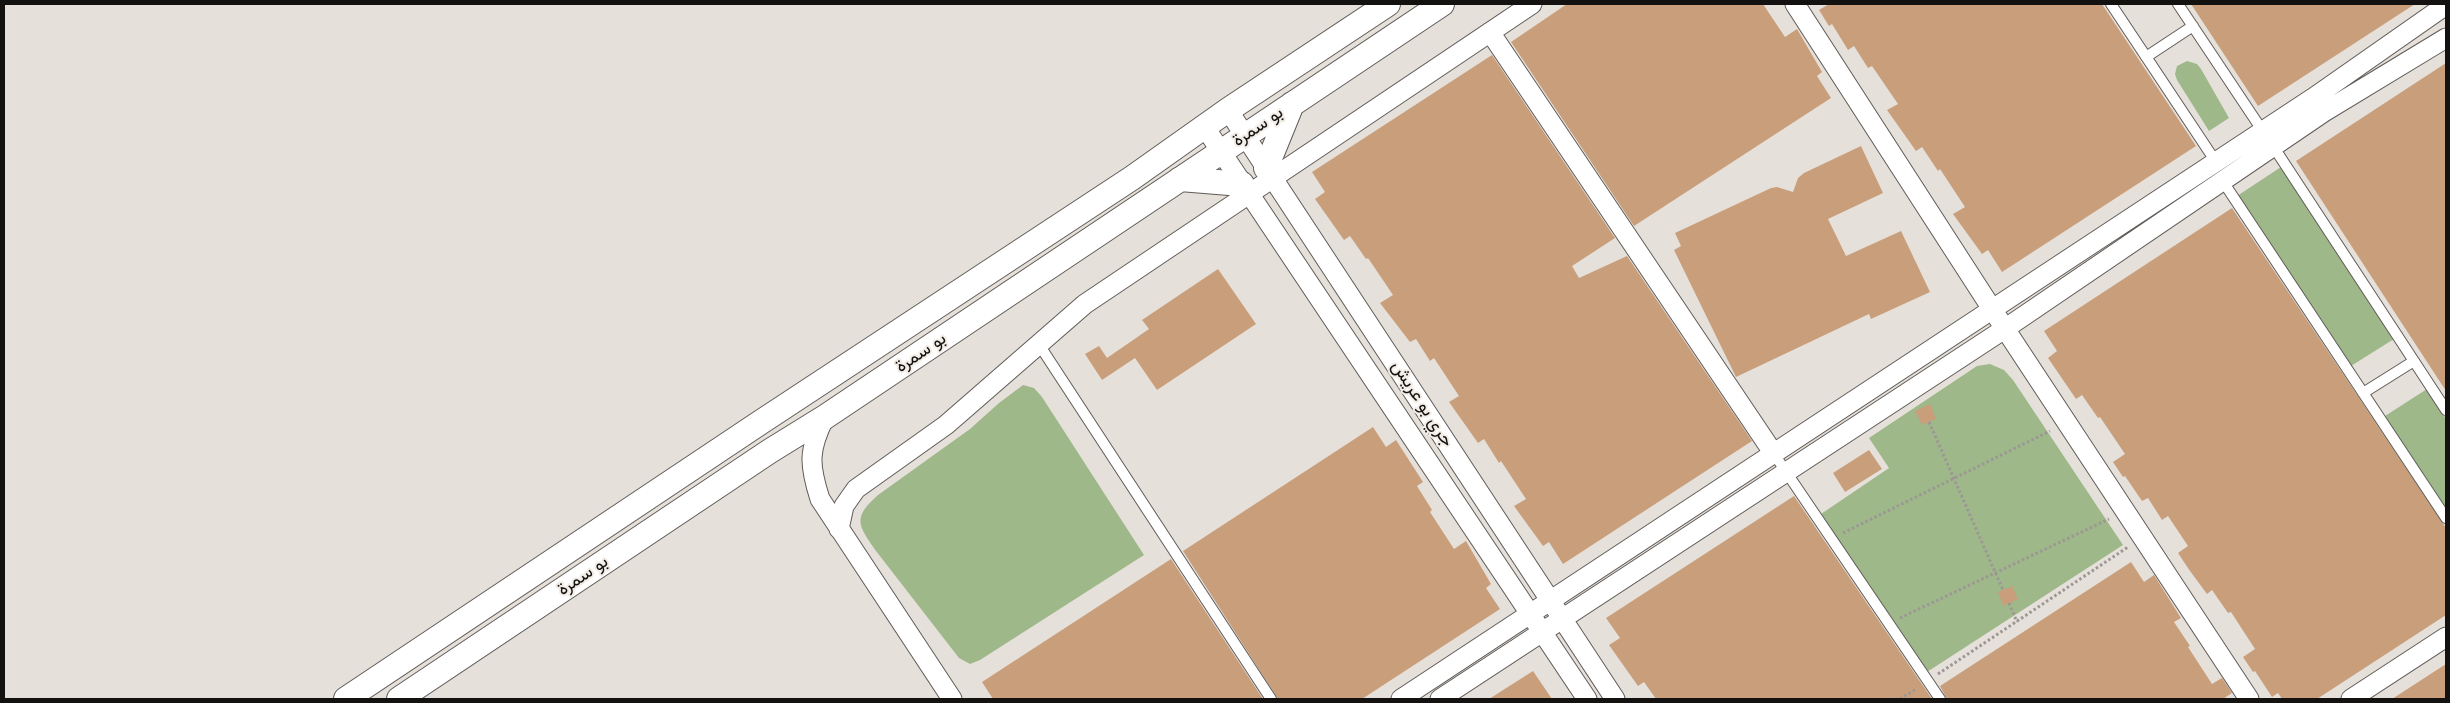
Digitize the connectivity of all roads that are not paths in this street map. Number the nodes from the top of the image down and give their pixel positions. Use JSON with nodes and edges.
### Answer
{"nodes":[{"id":1,"x":1388,"y":4,"type":"edge"},
{"id":2,"x":1442,"y":4,"type":"edge"},
{"id":3,"x":1532,"y":4,"type":"edge"},
{"id":4,"x":1795,"y":4,"type":"edge"},
{"id":5,"x":2111,"y":4,"type":"edge"},
{"id":6,"x":2178,"y":4,"type":"edge"},
{"id":7,"x":2446,"y":5,"type":"edge"},
{"id":8,"x":2193,"y":26,"type":"junction"},
{"id":9,"x":1490,"y":32,"type":"junction"},
{"id":10,"x":2446,"y":38,"type":"edge"},
{"id":11,"x":2146,"y":57,"type":"junction"},
{"id":12,"x":1292,"y":104,"type":"junction"},
{"id":13,"x":1228,"y":110,"type":"junction"},
{"id":14,"x":1204,"y":126,"type":"junction"},
{"id":15,"x":2262,"y":130,"type":"junction"},
{"id":16,"x":1245,"y":136,"type":"junction"},
{"id":17,"x":2273,"y":146,"type":"junction"},
{"id":18,"x":1222,"y":151,"type":"junction"},
{"id":19,"x":2216,"y":162,"type":"junction"},
{"id":20,"x":1270,"y":173,"type":"junction"},
{"id":21,"x":1180,"y":179,"type":"junction"},
{"id":22,"x":2222,"y":180,"type":"junction"},
{"id":23,"x":1245,"y":189,"type":"junction"},
{"id":24,"x":1992,"y":309,"type":"junction"},
{"id":25,"x":2006,"y":328,"type":"junction"},
{"id":26,"x":1038,"y":344,"type":"junction"},
{"id":27,"x":2414,"y":361,"type":"junction"},
{"id":28,"x":2363,"y":393,"type":"junction"},
{"id":29,"x":2446,"y":410,"type":"edge"},
{"id":30,"x":825,"y":417,"type":"junction"},
{"id":31,"x":1774,"y":454,"type":"junction"},
{"id":32,"x":1786,"y":472,"type":"junction"},
{"id":33,"x":2446,"y":518,"type":"edge"},
{"id":34,"x":839,"y":529,"type":"junction"},
{"id":35,"x":1551,"y":601,"type":"junction"},
{"id":36,"x":1532,"y":614,"type":"junction"},
{"id":37,"x":1562,"y":619,"type":"junction"},
{"id":38,"x":1542,"y":632,"type":"junction"},
{"id":39,"x":2446,"y":637,"type":"edge"},
{"id":40,"x":346,"y":699,"type":"edge"},
{"id":41,"x":399,"y":699,"type":"edge"},
{"id":42,"x":952,"y":699,"type":"edge"},
{"id":43,"x":1271,"y":699,"type":"edge"},
{"id":44,"x":1401,"y":699,"type":"edge"},
{"id":45,"x":1440,"y":699,"type":"edge"},
{"id":46,"x":1587,"y":699,"type":"edge"},
{"id":47,"x":1615,"y":699,"type":"edge"},
{"id":48,"x":1940,"y":699,"type":"edge"},
{"id":49,"x":2249,"y":699,"type":"edge"},
{"id":50,"x":2351,"y":699,"type":"edge"}],
"edges":[{"from":1,"to":13,"type":"street","name":"بو سمرة"},
{"from":2,"to":12,"type":"street","name":"بو سمرة"},
{"from":3,"to":9,"type":"street"},
{"from":4,"to":24,"type":"street"},
{"from":5,"to":11,"type":"lane"},
{"from":6,"to":8,"type":"lane"},
{"from":7,"to":15,"type":"street"},
{"from":8,"to":11,"type":"lane"},
{"from":8,"to":15,"type":"lane"},
{"from":9,"to":20,"type":"street"},
{"from":9,"to":31,"type":"street"},
{"from":10,"to":17,"type":"street"},
{"from":11,"to":19,"type":"lane"},
{"from":12,"to":16,"type":"street","name":"بو سمرة"},
{"from":12,"to":20,"type":"street"},
{"from":13,"to":14,"type":"street","name":"بو سمرة"},
{"from":13,"to":16,"type":"street","name":"جري بو عريش"},
{"from":14,"to":18,"type":"street","name":"جري بو عريش"},
{"from":14,"to":40,"type":"street","name":"بو سمرة"},
{"from":15,"to":19,"type":"street"},
{"from":16,"to":18,"type":"street","name":"بو سمرة"},
{"from":16,"to":20,"type":"street","name":"جري بو عريش"},
{"from":17,"to":22,"type":"street"},
{"from":17,"to":27,"type":"lane"},
{"from":18,"to":21,"type":"street","name":"بو سمرة"},
{"from":18,"to":23,"type":"street","name":"جري بو عريش"},
{"from":19,"to":24,"type":"street"},
{"from":20,"to":23,"type":"street"},
{"from":20,"to":35,"type":"street","name":"جري بو عريش"},
{"from":21,"to":23,"type":"street"},
{"from":21,"to":30,"type":"street","name":"بو سمرة"},
{"from":22,"to":25,"type":"street"},
{"from":22,"to":28,"type":"lane"},
{"from":23,"to":26,"type":"street"},
{"from":23,"to":36,"type":"street","name":"جري بو عريش"},
{"from":24,"to":25,"type":"street"},
{"from":24,"to":31,"type":"street"},
{"from":25,"to":32,"type":"street"},
{"from":25,"to":49,"type":"street"},
{"from":26,"to":34,"type":"street"},
{"from":26,"to":43,"type":"lane"},
{"from":27,"to":28,"type":"lane"},
{"from":27,"to":29,"type":"lane"},
{"from":28,"to":33,"type":"lane"},
{"from":30,"to":34,"type":"street"},
{"from":30,"to":41,"type":"street","name":"بو سمرة"},
{"from":31,"to":32,"type":"lane"},
{"from":31,"to":35,"type":"street"},
{"from":32,"to":37,"type":"street"},
{"from":32,"to":48,"type":"lane"},
{"from":34,"to":42,"type":"street"},
{"from":35,"to":36,"type":"street"},
{"from":35,"to":37,"type":"street","name":"جري بو عريش"},
{"from":36,"to":38,"type":"street","name":"جري بو عريش"},
{"from":36,"to":44,"type":"street"},
{"from":37,"to":38,"type":"street"},
{"from":37,"to":47,"type":"street","name":"جري بو عريش"},
{"from":38,"to":45,"type":"street"},
{"from":38,"to":46,"type":"street","name":"جري بو عريش"},
{"from":39,"to":50,"type":"street"}]}
